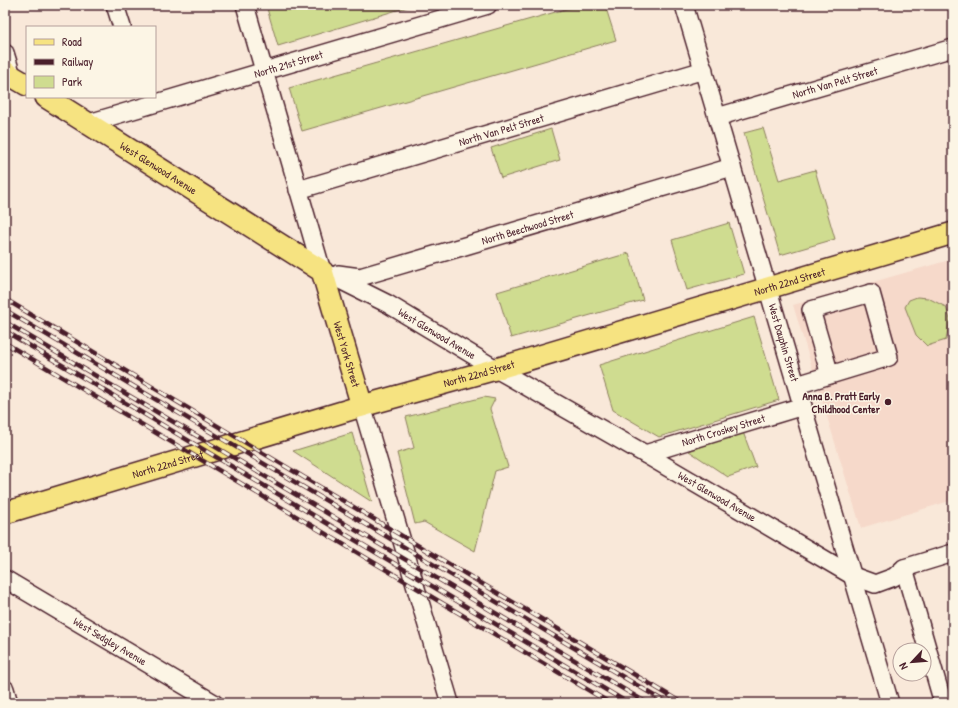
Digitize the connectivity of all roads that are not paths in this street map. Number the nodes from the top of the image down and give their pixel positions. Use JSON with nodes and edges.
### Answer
{"nodes":[{"id":1,"x":115,"y":5,"type":"edge"},
{"id":2,"x":245,"y":5,"type":"edge"},
{"id":3,"x":488,"y":5,"type":"edge"},
{"id":4,"x":684,"y":5,"type":"edge"},
{"id":5,"x":122,"y":26,"type":"edge"},
{"id":6,"x":953,"y":48,"type":"edge"},
{"id":7,"x":5,"y":53,"type":"edge"},
{"id":8,"x":704,"y":70,"type":"junction"},
{"id":9,"x":264,"y":71,"type":"junction"},
{"id":10,"x":15,"y":78,"type":"edge"},
{"id":11,"x":48,"y":98,"type":"edge"},
{"id":12,"x":144,"y":102,"type":"edge"},
{"id":13,"x":717,"y":117,"type":"junction"},
{"id":14,"x":89,"y":123,"type":"junction"},
{"id":15,"x":732,"y":167,"type":"junction"},
{"id":16,"x":298,"y":190,"type":"junction"},
{"id":17,"x":953,"y":233,"type":"edge"},
{"id":18,"x":322,"y":271,"type":"junction"},
{"id":19,"x":768,"y":288,"type":"junction"},
{"id":20,"x":496,"y":369,"type":"junction"},
{"id":21,"x":830,"y":375,"type":"junction"},
{"id":22,"x":797,"y":385,"type":"junction"},
{"id":23,"x":362,"y":406,"type":"junction"},
{"id":24,"x":803,"y":406,"type":"junction"},
{"id":25,"x":645,"y":454,"type":"junction"},
{"id":26,"x":5,"y":514,"type":"edge"},
{"id":27,"x":953,"y":553,"type":"edge"},
{"id":28,"x":904,"y":568,"type":"junction"},
{"id":29,"x":853,"y":576,"type":"junction"},
{"id":30,"x":5,"y":579,"type":"edge"},
{"id":31,"x":5,"y":689,"type":"edge"},
{"id":32,"x":9,"y":703,"type":"edge"},
{"id":33,"x":214,"y":703,"type":"edge"},
{"id":34,"x":450,"y":703,"type":"edge"},
{"id":35,"x":890,"y":703,"type":"edge"},
{"id":36,"x":943,"y":703,"type":"edge"}],
"edges":[{"from":1,"to":5,"type":"street"},
{"from":2,"to":9,"type":"street","name":"West York Street"},
{"from":3,"to":9,"type":"street","name":"North 21st Street"},
{"from":4,"to":8,"type":"street","name":"West Dauphin Street"},
{"from":6,"to":13,"type":"street","name":"North Van Pelt Street"},
{"from":7,"to":10,"type":"street"},
{"from":8,"to":13,"type":"street","name":"West Dauphin Street"},
{"from":8,"to":16,"type":"street","name":"North Van Pelt Street"},
{"from":9,"to":12,"type":"street","name":"North 21st Street"},
{"from":9,"to":16,"type":"street","name":"West York Street"},
{"from":11,"to":14,"type":"main road","name":"West Glenwood Avenue"},
{"from":12,"to":14,"type":"street","name":"North 21st Street"},
{"from":13,"to":15,"type":"street","name":"West Dauphin Street"},
{"from":14,"to":18,"type":"main road","name":"West Glenwood Avenue"},
{"from":15,"to":18,"type":"street","name":"North Beechwood Street"},
{"from":15,"to":19,"type":"street","name":"West Dauphin Street"},
{"from":16,"to":18,"type":"street","name":"West York Street"},
{"from":17,"to":19,"type":"main road","name":"North 22nd Street"},
{"from":18,"to":20,"type":"street","name":"West Glenwood Avenue"},
{"from":18,"to":23,"type":"main road","name":"West York Street"},
{"from":19,"to":20,"type":"main road","name":"North 22nd Street"},
{"from":19,"to":22,"type":"street","name":"West Dauphin Street"},
{"from":20,"to":23,"type":"main road","name":"North 22nd Street"},
{"from":20,"to":25,"type":"street","name":"West Glenwood Avenue"},
{"from":21,"to":21,"type":"street"},
{"from":21,"to":22,"type":"street"},
{"from":22,"to":24,"type":"street","name":"West Dauphin Street"},
{"from":23,"to":26,"type":"main road","name":"North 22nd Street"},
{"from":23,"to":34,"type":"street","name":"West York Street"},
{"from":24,"to":25,"type":"street","name":"North Croskey Street"},
{"from":24,"to":29,"type":"street","name":"West Dauphin Street"},
{"from":25,"to":29,"type":"street","name":"West Glenwood Avenue"},
{"from":27,"to":28,"type":"street","name":"West Glenwood Avenue"},
{"from":28,"to":29,"type":"street","name":"West Glenwood Avenue"},
{"from":28,"to":36,"type":"street"},
{"from":29,"to":35,"type":"street","name":"West Dauphin Street"},
{"from":30,"to":33,"type":"street","name":"West Sedgley Avenue"},
{"from":31,"to":32,"type":"street"}]}
